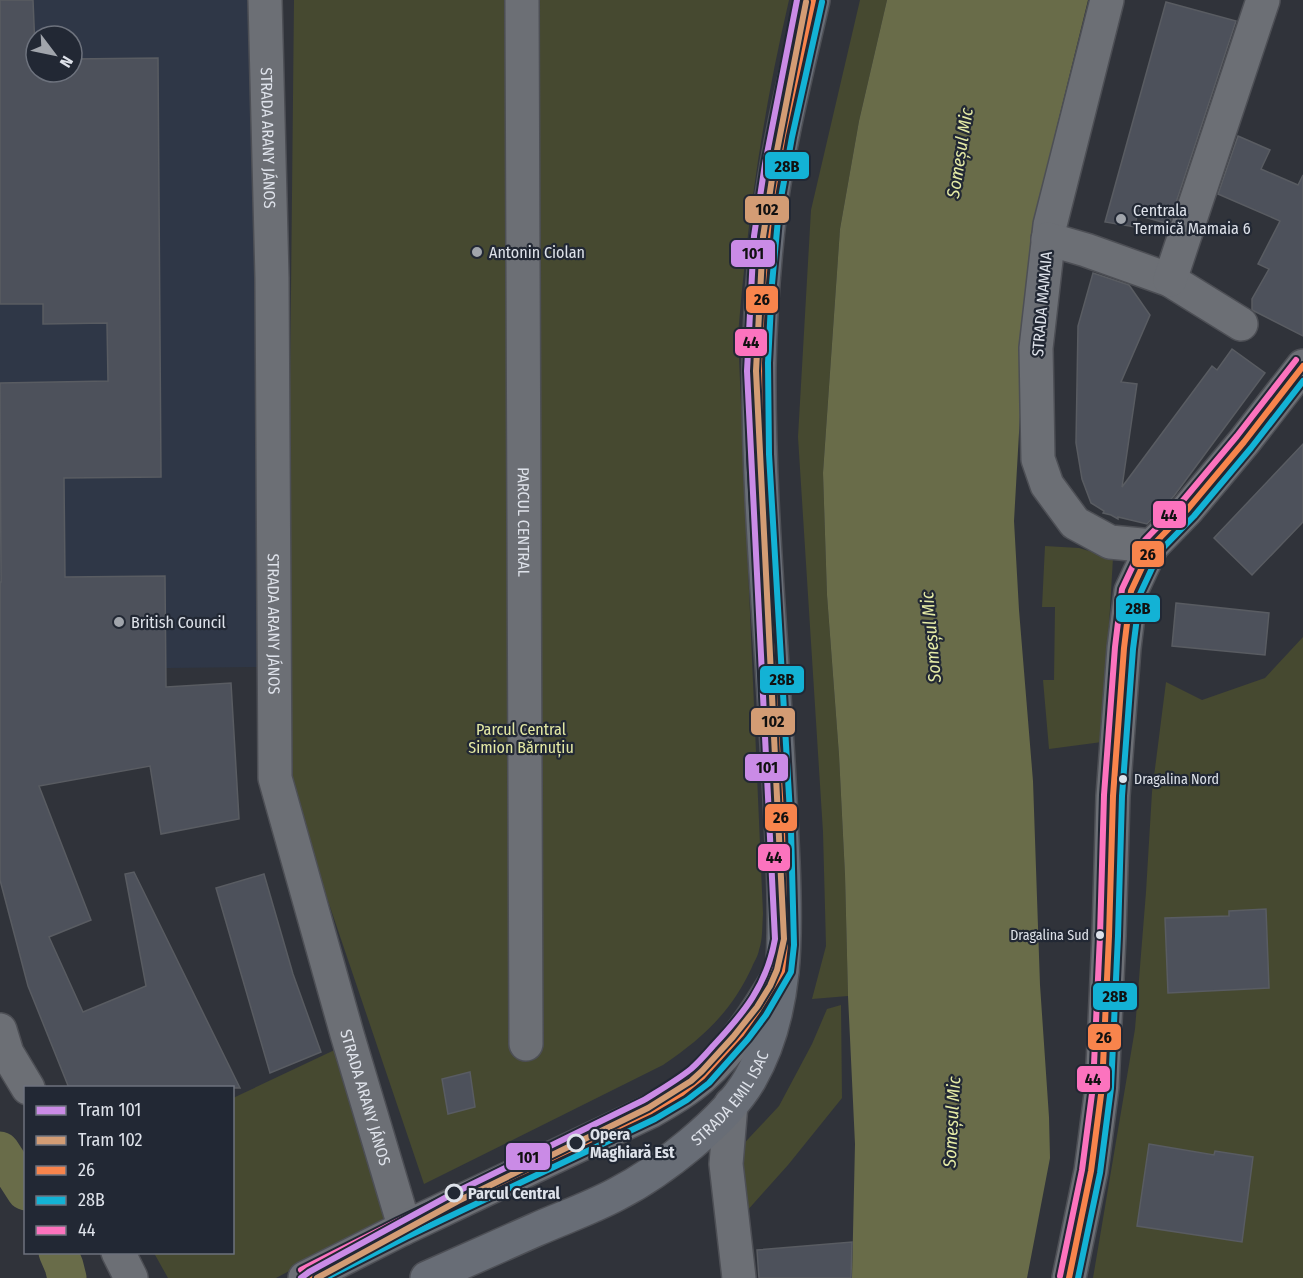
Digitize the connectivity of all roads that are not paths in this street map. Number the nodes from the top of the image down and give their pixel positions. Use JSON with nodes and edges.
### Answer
{"nodes":[{"id":1,"x":265,"y":0,"type":"edge"},
{"id":2,"x":522,"y":0,"type":"edge"},
{"id":3,"x":813,"y":0,"type":"edge"},
{"id":4,"x":1107,"y":0,"type":"edge"},
{"id":5,"x":1263,"y":0,"type":"edge"},
{"id":6,"x":1048,"y":239,"type":"junction"},
{"id":7,"x":1170,"y":280,"type":"junction"},
{"id":8,"x":1241,"y":324,"type":"dead end"},
{"id":9,"x":1303,"y":366,"type":"edge"},
{"id":10,"x":1152,"y":546,"type":"junction"},
{"id":11,"x":782,"y":971,"type":"junction"},
{"id":12,"x":0,"y":1030,"type":"edge"},
{"id":13,"x":526,"y":1044,"type":"dead end"},
{"id":14,"x":27,"y":1086,"type":"edge"},
{"id":15,"x":732,"y":1104,"type":"junction"},
{"id":16,"x":402,"y":1229,"type":"junction"},
{"id":17,"x":119,"y":1254,"type":"edge"},
{"id":18,"x":130,"y":1278,"type":"edge"},
{"id":19,"x":305,"y":1278,"type":"edge"},
{"id":20,"x":428,"y":1278,"type":"edge"},
{"id":21,"x":739,"y":1278,"type":"edge"},
{"id":22,"x":1069,"y":1278,"type":"edge"}],
"edges":[{"from":1,"to":16,"type":"street","name":"STRADA ARANY JÁNOS"},
{"from":2,"to":13,"type":"street","name":"PARCUL CENTRAL"},
{"from":3,"to":11,"type":"main road"},
{"from":4,"to":6,"type":"street","name":"STRADA MAMAIA"},
{"from":5,"to":7,"type":"street"},
{"from":6,"to":7,"type":"street"},
{"from":6,"to":10,"type":"street","name":"STRADA MAMAIA"},
{"from":7,"to":8,"type":"street"},
{"from":9,"to":10,"type":"street"},
{"from":10,"to":22,"type":"street"},
{"from":11,"to":15,"type":"main road","name":"STRADA EMIL ISAC"},
{"from":11,"to":16,"type":"street","name":"STRADA EMIL ISAC"},
{"from":12,"to":14,"type":"street"},
{"from":15,"to":20,"type":"main road","name":"STRADA EMIL ISAC"},
{"from":15,"to":21,"type":"street"},
{"from":16,"to":19,"type":"street","name":"STRADA EMIL ISAC"},
{"from":17,"to":18,"type":"street"}]}
